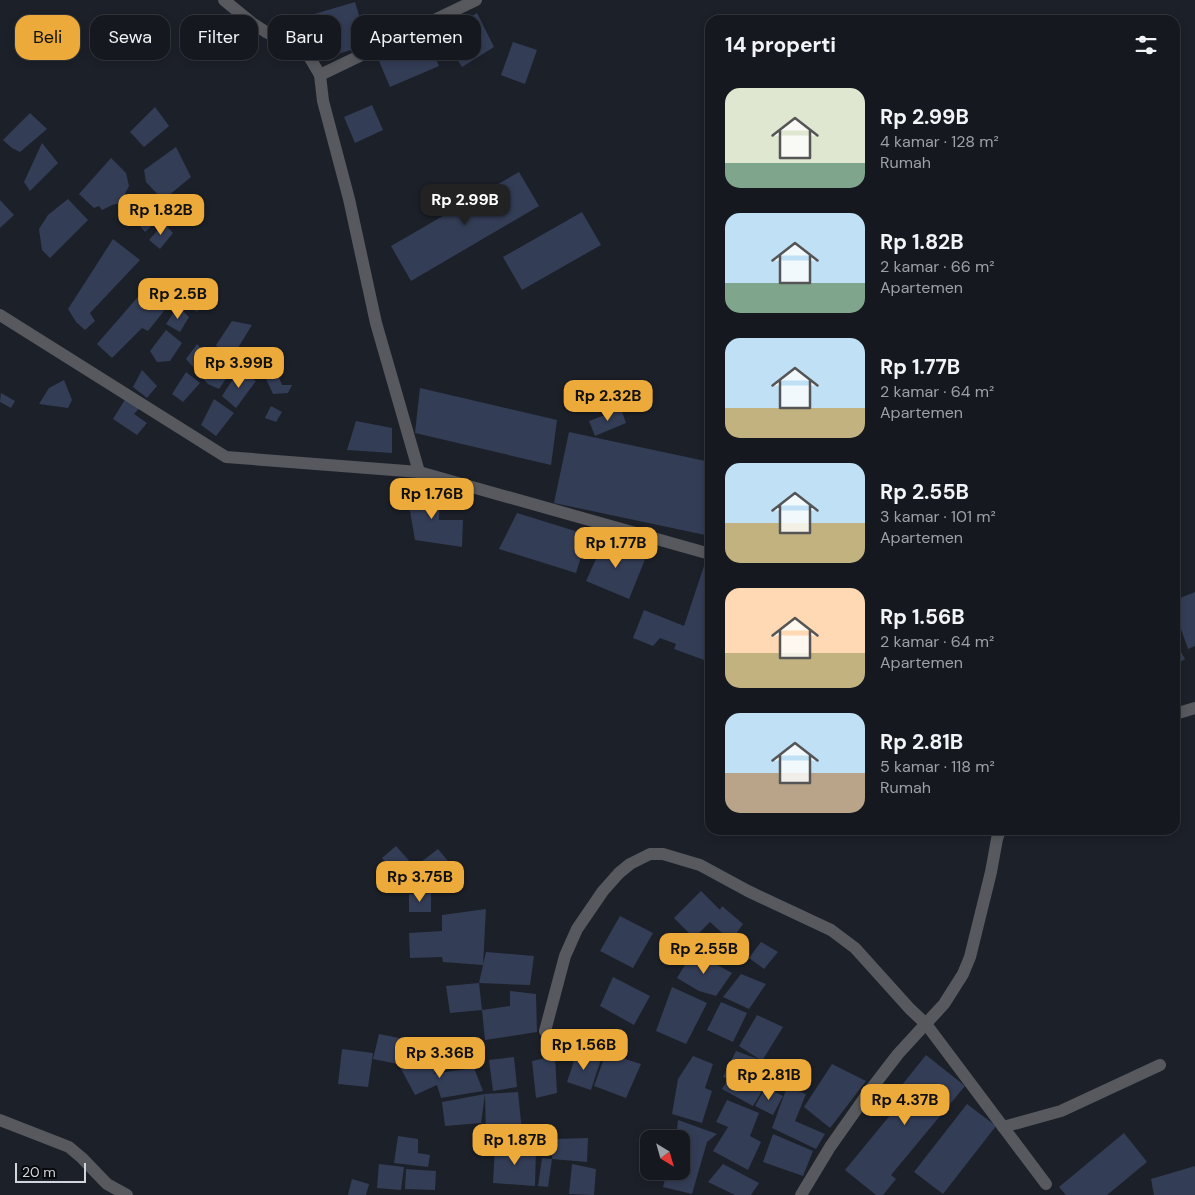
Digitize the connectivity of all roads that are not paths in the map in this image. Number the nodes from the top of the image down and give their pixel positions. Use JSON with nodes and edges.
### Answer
{"nodes":[{"id":1,"x":224,"y":0,"type":"edge"},
{"id":2,"x":476,"y":0,"type":"edge"},
{"id":3,"x":320,"y":75,"type":"junction"},
{"id":4,"x":0,"y":314,"type":"edge"},
{"id":5,"x":418,"y":472,"type":"junction"},
{"id":6,"x":705,"y":553,"type":"edge"},
{"id":7,"x":1195,"y":708,"type":"edge"},
{"id":8,"x":1180,"y":712,"type":"edge"},
{"id":9,"x":998,"y":835,"type":"edge"},
{"id":10,"x":926,"y":1024,"type":"junction"},
{"id":11,"x":545,"y":1031,"type":"dead end"},
{"id":12,"x":1160,"y":1065,"type":"dead end"},
{"id":13,"x":0,"y":1120,"type":"edge"},
{"id":14,"x":1003,"y":1127,"type":"junction"},
{"id":15,"x":1046,"y":1184,"type":"dead end"},
{"id":16,"x":126,"y":1195,"type":"edge"},
{"id":17,"x":800,"y":1195,"type":"edge"}],
"edges":[{"from":1,"to":3,"type":"street"},
{"from":2,"to":3,"type":"street"},
{"from":3,"to":5,"type":"street"},
{"from":4,"to":5,"type":"street"},
{"from":5,"to":6,"type":"street"},
{"from":7,"to":8,"type":"street"},
{"from":9,"to":10,"type":"street"},
{"from":10,"to":11,"type":"street"},
{"from":10,"to":14,"type":"street"},
{"from":10,"to":17,"type":"street"},
{"from":12,"to":14,"type":"street"},
{"from":13,"to":16,"type":"street"},
{"from":14,"to":15,"type":"street"}]}
